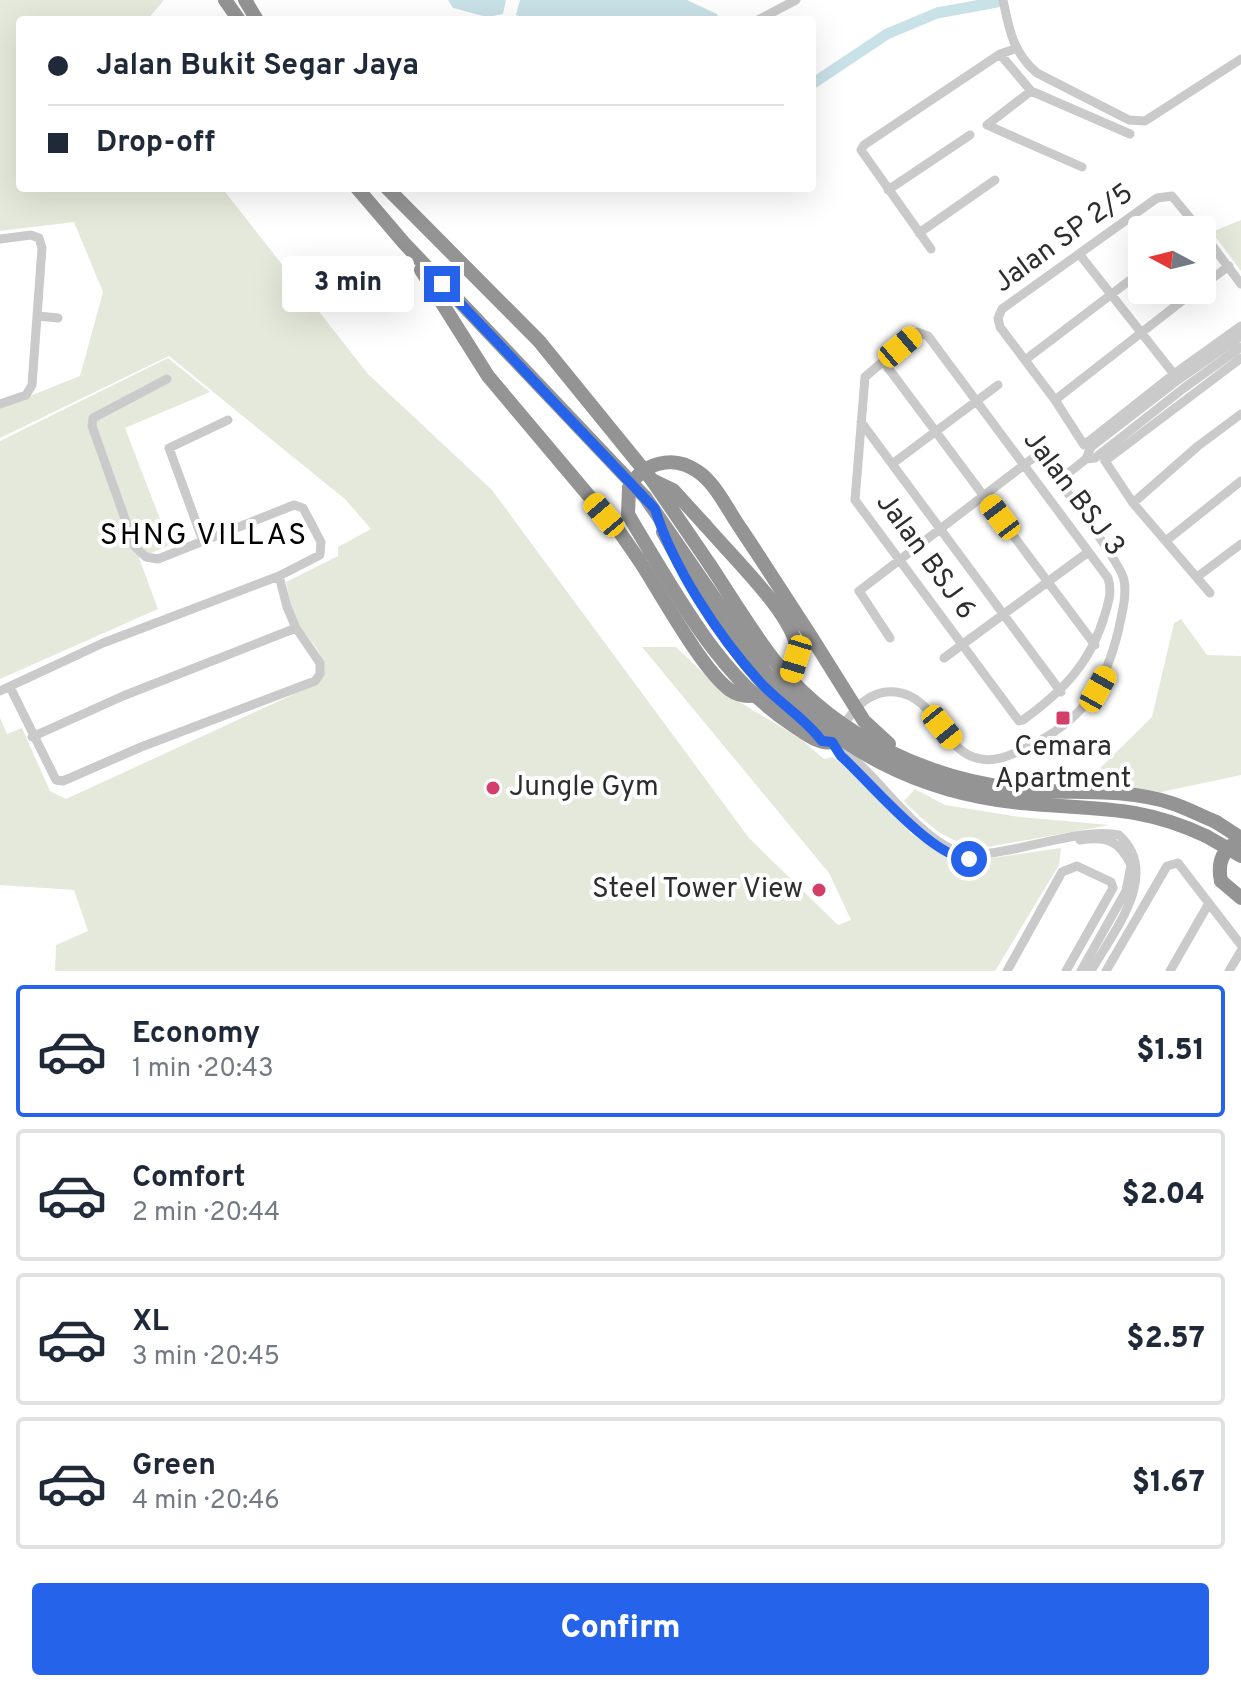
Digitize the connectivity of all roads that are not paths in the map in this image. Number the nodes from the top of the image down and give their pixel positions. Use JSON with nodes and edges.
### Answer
{"nodes":[{"id":1,"x":796,"y":0,"type":"edge"},
{"id":2,"x":1003,"y":0,"type":"edge"},
{"id":3,"x":766,"y":16,"type":"edge"},
{"id":4,"x":1015,"y":49,"type":"junction"},
{"id":5,"x":1000,"y":54,"type":"junction"},
{"id":6,"x":1241,"y":59,"type":"edge"},
{"id":7,"x":1031,"y":91,"type":"junction"},
{"id":8,"x":1130,"y":134,"type":"dead end"},
{"id":9,"x":970,"y":135,"type":"dead end"},
{"id":10,"x":1082,"y":167,"type":"dead end"},
{"id":11,"x":995,"y":180,"type":"dead end"},
{"id":12,"x":888,"y":190,"type":"junction"},
{"id":13,"x":360,"y":192,"type":"edge"},
{"id":14,"x":391,"y":192,"type":"edge"},
{"id":15,"x":1133,"y":216,"type":"edge"},
{"id":16,"x":1188,"y":216,"type":"edge"},
{"id":17,"x":1128,"y":219,"type":"edge"},
{"id":18,"x":919,"y":233,"type":"junction"},
{"id":19,"x":0,"y":239,"type":"edge"},
{"id":20,"x":404,"y":243,"type":"junction"},
{"id":21,"x":931,"y":249,"type":"dead end"},
{"id":22,"x":1216,"y":250,"type":"edge"},
{"id":23,"x":1080,"y":255,"type":"junction"},
{"id":24,"x":1229,"y":266,"type":"junction"},
{"id":25,"x":1216,"y":276,"type":"edge"},
{"id":26,"x":1128,"y":281,"type":"edge"},
{"id":27,"x":1241,"y":284,"type":"edge"},
{"id":28,"x":1111,"y":294,"type":"junction"},
{"id":29,"x":1177,"y":304,"type":"edge"},
{"id":30,"x":37,"y":316,"type":"junction"},
{"id":31,"x":58,"y":318,"type":"dead end"},
{"id":32,"x":1241,"y":326,"type":"edge"},
{"id":33,"x":1139,"y":331,"type":"junction"},
{"id":34,"x":922,"y":333,"type":"joint"},
{"id":35,"x":1241,"y":336,"type":"edge"},
{"id":36,"x":1241,"y":347,"type":"edge"},
{"id":37,"x":1241,"y":358,"type":"edge"},
{"id":38,"x":1025,"y":360,"type":"junction"},
{"id":39,"x":883,"y":361,"type":"junction"},
{"id":40,"x":167,"y":379,"type":"dead end"},
{"id":41,"x":1178,"y":380,"type":"junction"},
{"id":42,"x":998,"y":385,"type":"dead end"},
{"id":43,"x":1055,"y":400,"type":"junction"},
{"id":44,"x":977,"y":401,"type":"junction"},
{"id":45,"x":0,"y":404,"type":"edge"},
{"id":46,"x":1241,"y":414,"type":"edge"},
{"id":47,"x":228,"y":420,"type":"dead end"},
{"id":48,"x":861,"y":422,"type":"junction"},
{"id":49,"x":936,"y":432,"type":"junction"},
{"id":50,"x":892,"y":464,"type":"junction"},
{"id":51,"x":1023,"y":466,"type":"junction"},
{"id":52,"x":652,"y":480,"type":"junction"},
{"id":53,"x":1241,"y":481,"type":"edge"},
{"id":54,"x":1057,"y":482,"type":"junction"},
{"id":55,"x":983,"y":495,"type":"junction"},
{"id":56,"x":1133,"y":503,"type":"junction"},
{"id":57,"x":655,"y":509,"type":"junction"},
{"id":58,"x":940,"y":528,"type":"junction"},
{"id":59,"x":1167,"y":540,"type":"junction"},
{"id":60,"x":203,"y":541,"type":"junction"},
{"id":61,"x":1241,"y":544,"type":"edge"},
{"id":62,"x":1087,"y":553,"type":"junction"},
{"id":63,"x":899,"y":559,"type":"junction"},
{"id":64,"x":279,"y":576,"type":"junction"},
{"id":65,"x":1197,"y":577,"type":"junction"},
{"id":66,"x":1048,"y":582,"type":"junction"},
{"id":67,"x":1210,"y":593,"type":"dead end"},
{"id":68,"x":1003,"y":614,"type":"junction"},
{"id":69,"x":296,"y":628,"type":"junction"},
{"id":70,"x":890,"y":638,"type":"dead end"},
{"id":71,"x":962,"y":644,"type":"junction"},
{"id":72,"x":1095,"y":645,"type":"junction"},
{"id":73,"x":944,"y":658,"type":"dead end"},
{"id":74,"x":5,"y":689,"type":"edge"},
{"id":75,"x":1061,"y":692,"type":"junction"},
{"id":76,"x":1019,"y":721,"type":"joint"},
{"id":77,"x":817,"y":736,"type":"junction"},
{"id":78,"x":32,"y":737,"type":"junction"},
{"id":79,"x":926,"y":768,"type":"junction"},
{"id":80,"x":1241,"y":839,"type":"edge"},
{"id":81,"x":1241,"y":856,"type":"edge"},
{"id":82,"x":1241,"y":898,"type":"edge"},
{"id":83,"x":1209,"y":903,"type":"junction"},
{"id":84,"x":1241,"y":948,"type":"edge"},
{"id":85,"x":1007,"y":971,"type":"edge"},
{"id":86,"x":1066,"y":971,"type":"edge"},
{"id":87,"x":1081,"y":971,"type":"edge"},
{"id":88,"x":1091,"y":971,"type":"edge"},
{"id":89,"x":1106,"y":971,"type":"edge"},
{"id":90,"x":1170,"y":971,"type":"edge"},
{"id":91,"x":1229,"y":971,"type":"edge"}],
"edges":[{"from":1,"to":3,"type":"street"},
{"from":2,"to":4,"type":"street"},
{"from":4,"to":5,"type":"street"},
{"from":4,"to":6,"type":"street"},
{"from":5,"to":7,"type":"street"},
{"from":5,"to":12,"type":"street"},
{"from":7,"to":8,"type":"street"},
{"from":7,"to":10,"type":"street"},
{"from":9,"to":12,"type":"street"},
{"from":11,"to":18,"type":"street"},
{"from":12,"to":18,"type":"street"},
{"from":13,"to":20,"type":"highway"},
{"from":14,"to":52,"type":"highway"},
{"from":15,"to":16,"type":"street","name":"Jalan SP 2/5"},
{"from":17,"to":23,"type":"street","name":"Jalan SP 2/5"},
{"from":18,"to":21,"type":"street"},
{"from":19,"to":30,"type":"street"},
{"from":20,"to":52,"type":"highway","bridge":true},
{"from":20,"to":57,"type":"highway","bridge":true},
{"from":22,"to":24,"type":"street","name":"Jalan SP 2/5"},
{"from":23,"to":28,"type":"street"},
{"from":23,"to":38,"type":"street","name":"Jalan SP 2/5"},
{"from":24,"to":25,"type":"street"},
{"from":24,"to":27,"type":"street","name":"Jalan SP 2/5"},
{"from":26,"to":28,"type":"street"},
{"from":28,"to":33,"type":"street"},
{"from":28,"to":38,"type":"street"},
{"from":29,"to":33,"type":"street"},
{"from":30,"to":31,"type":"street"},
{"from":30,"to":45,"type":"street"},
{"from":32,"to":41,"type":"street"},
{"from":33,"to":41,"type":"street"},
{"from":33,"to":43,"type":"street"},
{"from":34,"to":39,"type":"street","name":"Jalan BSJ 6"},
{"from":34,"to":44,"type":"street","name":"Jalan BSJ 3"},
{"from":35,"to":41,"type":"street"},
{"from":36,"to":41,"type":"street"},
{"from":37,"to":56,"type":"street"},
{"from":38,"to":43,"type":"street"},
{"from":39,"to":48,"type":"street","name":"Jalan BSJ 6"},
{"from":39,"to":49,"type":"street"},
{"from":40,"to":60,"type":"street"},
{"from":41,"to":43,"type":"street"},
{"from":41,"to":54,"type":"street"},
{"from":42,"to":44,"type":"street"},
{"from":44,"to":49,"type":"street"},
{"from":44,"to":51,"type":"street","name":"Jalan BSJ 3"},
{"from":46,"to":56,"type":"street"},
{"from":47,"to":60,"type":"street"},
{"from":48,"to":50,"type":"street"},
{"from":48,"to":63,"type":"street","name":"Jalan BSJ 6"},
{"from":49,"to":50,"type":"street"},
{"from":49,"to":55,"type":"street"},
{"from":50,"to":58,"type":"street"},
{"from":51,"to":54,"type":"street"},
{"from":51,"to":55,"type":"street"},
{"from":51,"to":62,"type":"street","name":"Jalan BSJ 3"},
{"from":52,"to":79,"type":"highway","bridge":true},
{"from":53,"to":59,"type":"street"},
{"from":54,"to":77,"type":"street"},
{"from":55,"to":58,"type":"street"},
{"from":55,"to":66,"type":"street"},
{"from":56,"to":59,"type":"street"},
{"from":57,"to":77,"type":"highway","bridge":true},
{"from":57,"to":81,"type":"highway","bridge":true},
{"from":58,"to":63,"type":"street"},
{"from":58,"to":68,"type":"street"},
{"from":59,"to":65,"type":"street"},
{"from":60,"to":64,"type":"street"},
{"from":61,"to":65,"type":"street"},
{"from":62,"to":66,"type":"street"},
{"from":62,"to":72,"type":"street","name":"Jalan BSJ 3"},
{"from":63,"to":70,"type":"street"},
{"from":63,"to":71,"type":"street","name":"Jalan BSJ 6"},
{"from":64,"to":69,"type":"street"},
{"from":64,"to":74,"type":"street"},
{"from":65,"to":67,"type":"street"},
{"from":66,"to":68,"type":"street"},
{"from":66,"to":72,"type":"street"},
{"from":68,"to":71,"type":"street"},
{"from":68,"to":75,"type":"street"},
{"from":69,"to":78,"type":"street"},
{"from":69,"to":78,"type":"street"},
{"from":71,"to":73,"type":"street"},
{"from":71,"to":76,"type":"street","name":"Jalan BSJ 6"},
{"from":72,"to":75,"type":"street","name":"Jalan BSJ 3"},
{"from":74,"to":78,"type":"street"},
{"from":75,"to":76,"type":"street","name":"Jalan BSJ 3"},
{"from":77,"to":79,"type":"highway","bridge":true},
{"from":77,"to":87,"type":"street"},
{"from":77,"to":88,"type":"street"},
{"from":79,"to":80,"type":"highway","bridge":true},
{"from":80,"to":82,"type":"highway","bridge":true},
{"from":83,"to":84,"type":"street"},
{"from":83,"to":89,"type":"street"},
{"from":83,"to":90,"type":"street"},
{"from":84,"to":91,"type":"street"},
{"from":85,"to":86,"type":"street"}]}
